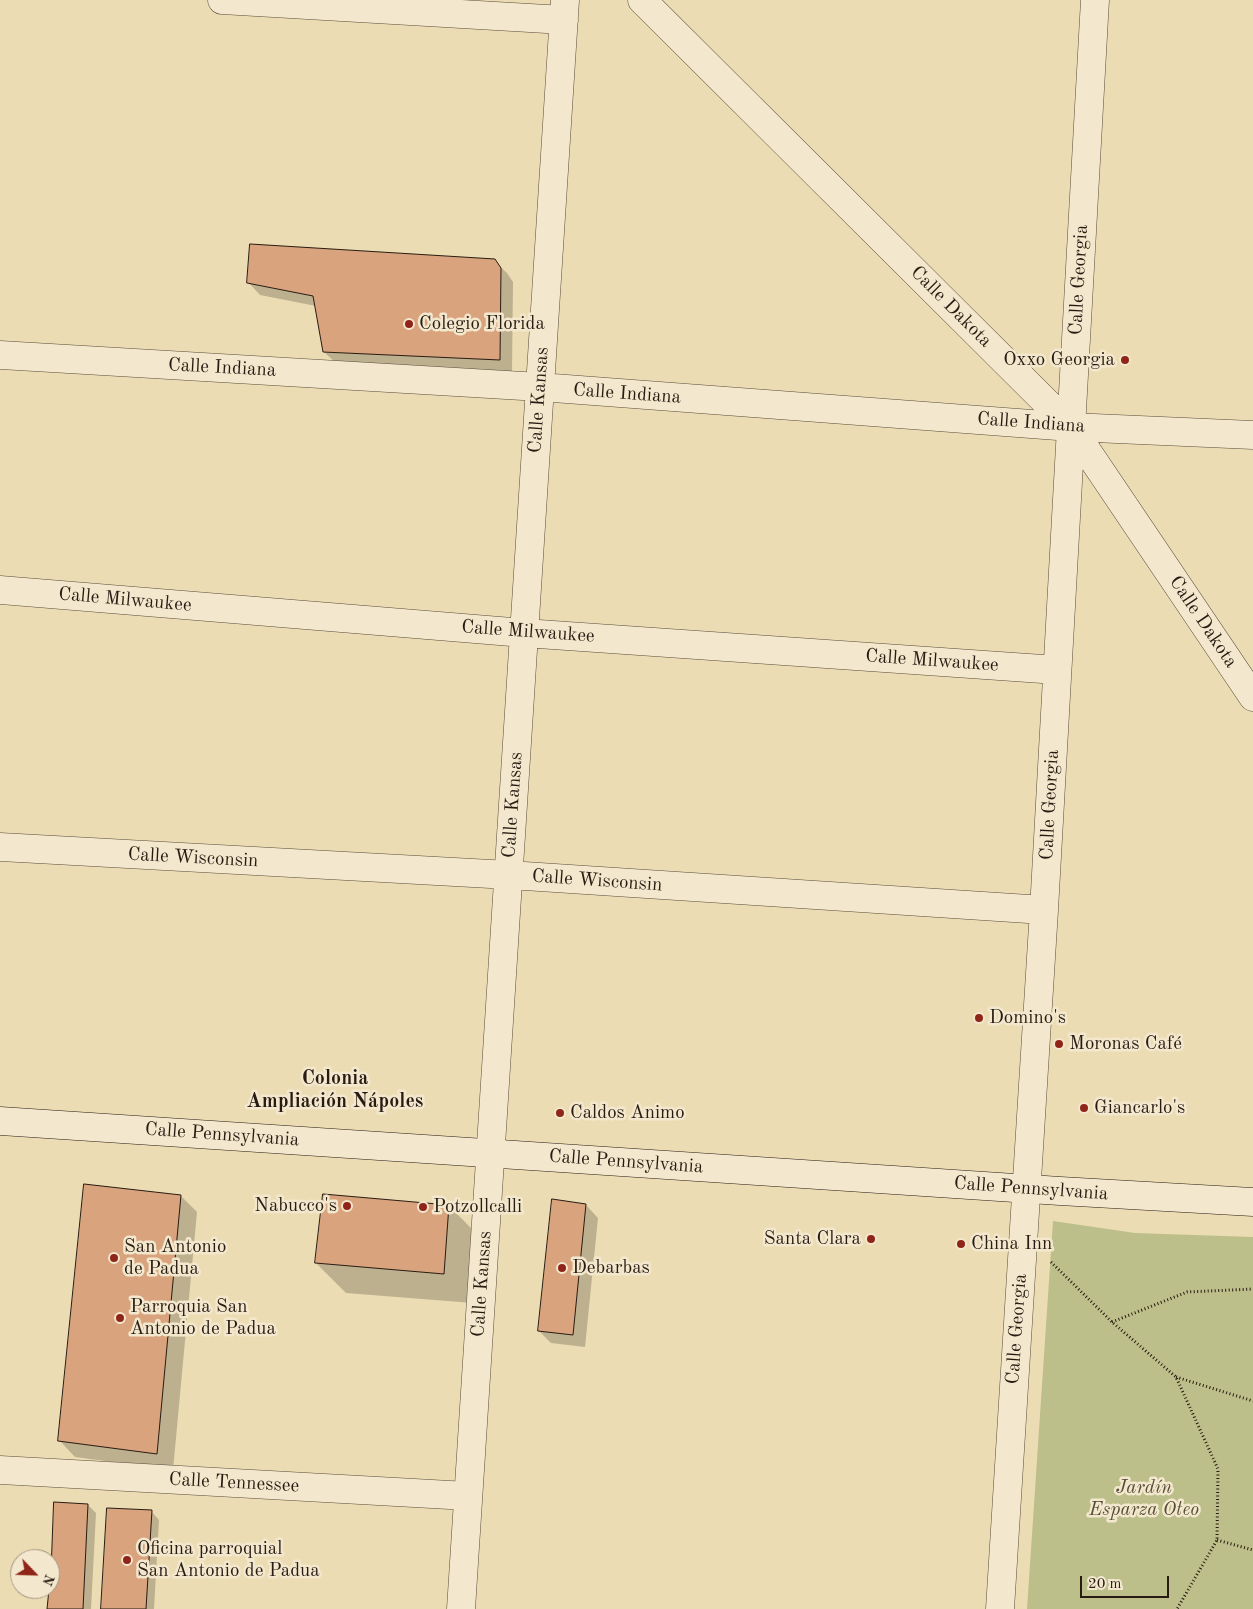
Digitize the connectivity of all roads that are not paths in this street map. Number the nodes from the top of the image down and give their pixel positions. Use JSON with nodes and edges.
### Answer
{"nodes":[{"id":1,"x":222,"y":0,"type":"edge"},
{"id":2,"x":642,"y":0,"type":"edge"},
{"id":3,"x":1095,"y":0,"type":"edge"},
{"id":4,"x":564,"y":10,"type":"edge"},
{"id":5,"x":0,"y":355,"type":"edge"},
{"id":6,"x":540,"y":387,"type":"junction"},
{"id":7,"x":1071,"y":427,"type":"junction"},
{"id":8,"x":1253,"y":435,"type":"edge"},
{"id":9,"x":0,"y":590,"type":"edge"},
{"id":10,"x":524,"y":632,"type":"junction"},
{"id":11,"x":1057,"y":670,"type":"junction"},
{"id":12,"x":1253,"y":697,"type":"edge"},
{"id":13,"x":0,"y":847,"type":"edge"},
{"id":14,"x":509,"y":875,"type":"junction"},
{"id":15,"x":1044,"y":910,"type":"junction"},
{"id":16,"x":0,"y":1121,"type":"edge"},
{"id":17,"x":491,"y":1152,"type":"junction"},
{"id":18,"x":1026,"y":1188,"type":"junction"},
{"id":19,"x":1253,"y":1202,"type":"edge"},
{"id":20,"x":0,"y":1470,"type":"edge"},
{"id":21,"x":468,"y":1496,"type":"junction"},
{"id":22,"x":461,"y":1609,"type":"edge"},
{"id":23,"x":1000,"y":1609,"type":"edge"}],
"edges":[{"from":1,"to":4,"type":"street"},
{"from":2,"to":7,"type":"street","name":"Calle Dakota"},
{"from":3,"to":7,"type":"street","name":"Calle Georgia"},
{"from":4,"to":6,"type":"street","name":"Calle Kansas"},
{"from":5,"to":6,"type":"street","name":"Calle Indiana"},
{"from":6,"to":7,"type":"street","name":"Calle Indiana"},
{"from":6,"to":10,"type":"street","name":"Calle Kansas"},
{"from":7,"to":8,"type":"street","name":"Calle Indiana"},
{"from":7,"to":11,"type":"street","name":"Calle Georgia"},
{"from":7,"to":12,"type":"street","name":"Calle Dakota"},
{"from":9,"to":10,"type":"street","name":"Calle Milwaukee"},
{"from":10,"to":11,"type":"street","name":"Calle Milwaukee"},
{"from":10,"to":14,"type":"street","name":"Calle Kansas"},
{"from":11,"to":15,"type":"street","name":"Calle Georgia"},
{"from":13,"to":14,"type":"street","name":"Calle Wisconsin"},
{"from":14,"to":15,"type":"street","name":"Calle Wisconsin"},
{"from":14,"to":17,"type":"street","name":"Calle Kansas"},
{"from":15,"to":18,"type":"street","name":"Calle Georgia"},
{"from":16,"to":17,"type":"street","name":"Calle Pennsylvania"},
{"from":17,"to":18,"type":"street","name":"Calle Pennsylvania"},
{"from":17,"to":21,"type":"street","name":"Calle Kansas"},
{"from":18,"to":19,"type":"street","name":"Calle Pennsylvania"},
{"from":18,"to":23,"type":"street","name":"Calle Georgia"},
{"from":20,"to":21,"type":"street","name":"Calle Tennessee"},
{"from":21,"to":22,"type":"street","name":"Calle Kansas"}]}
